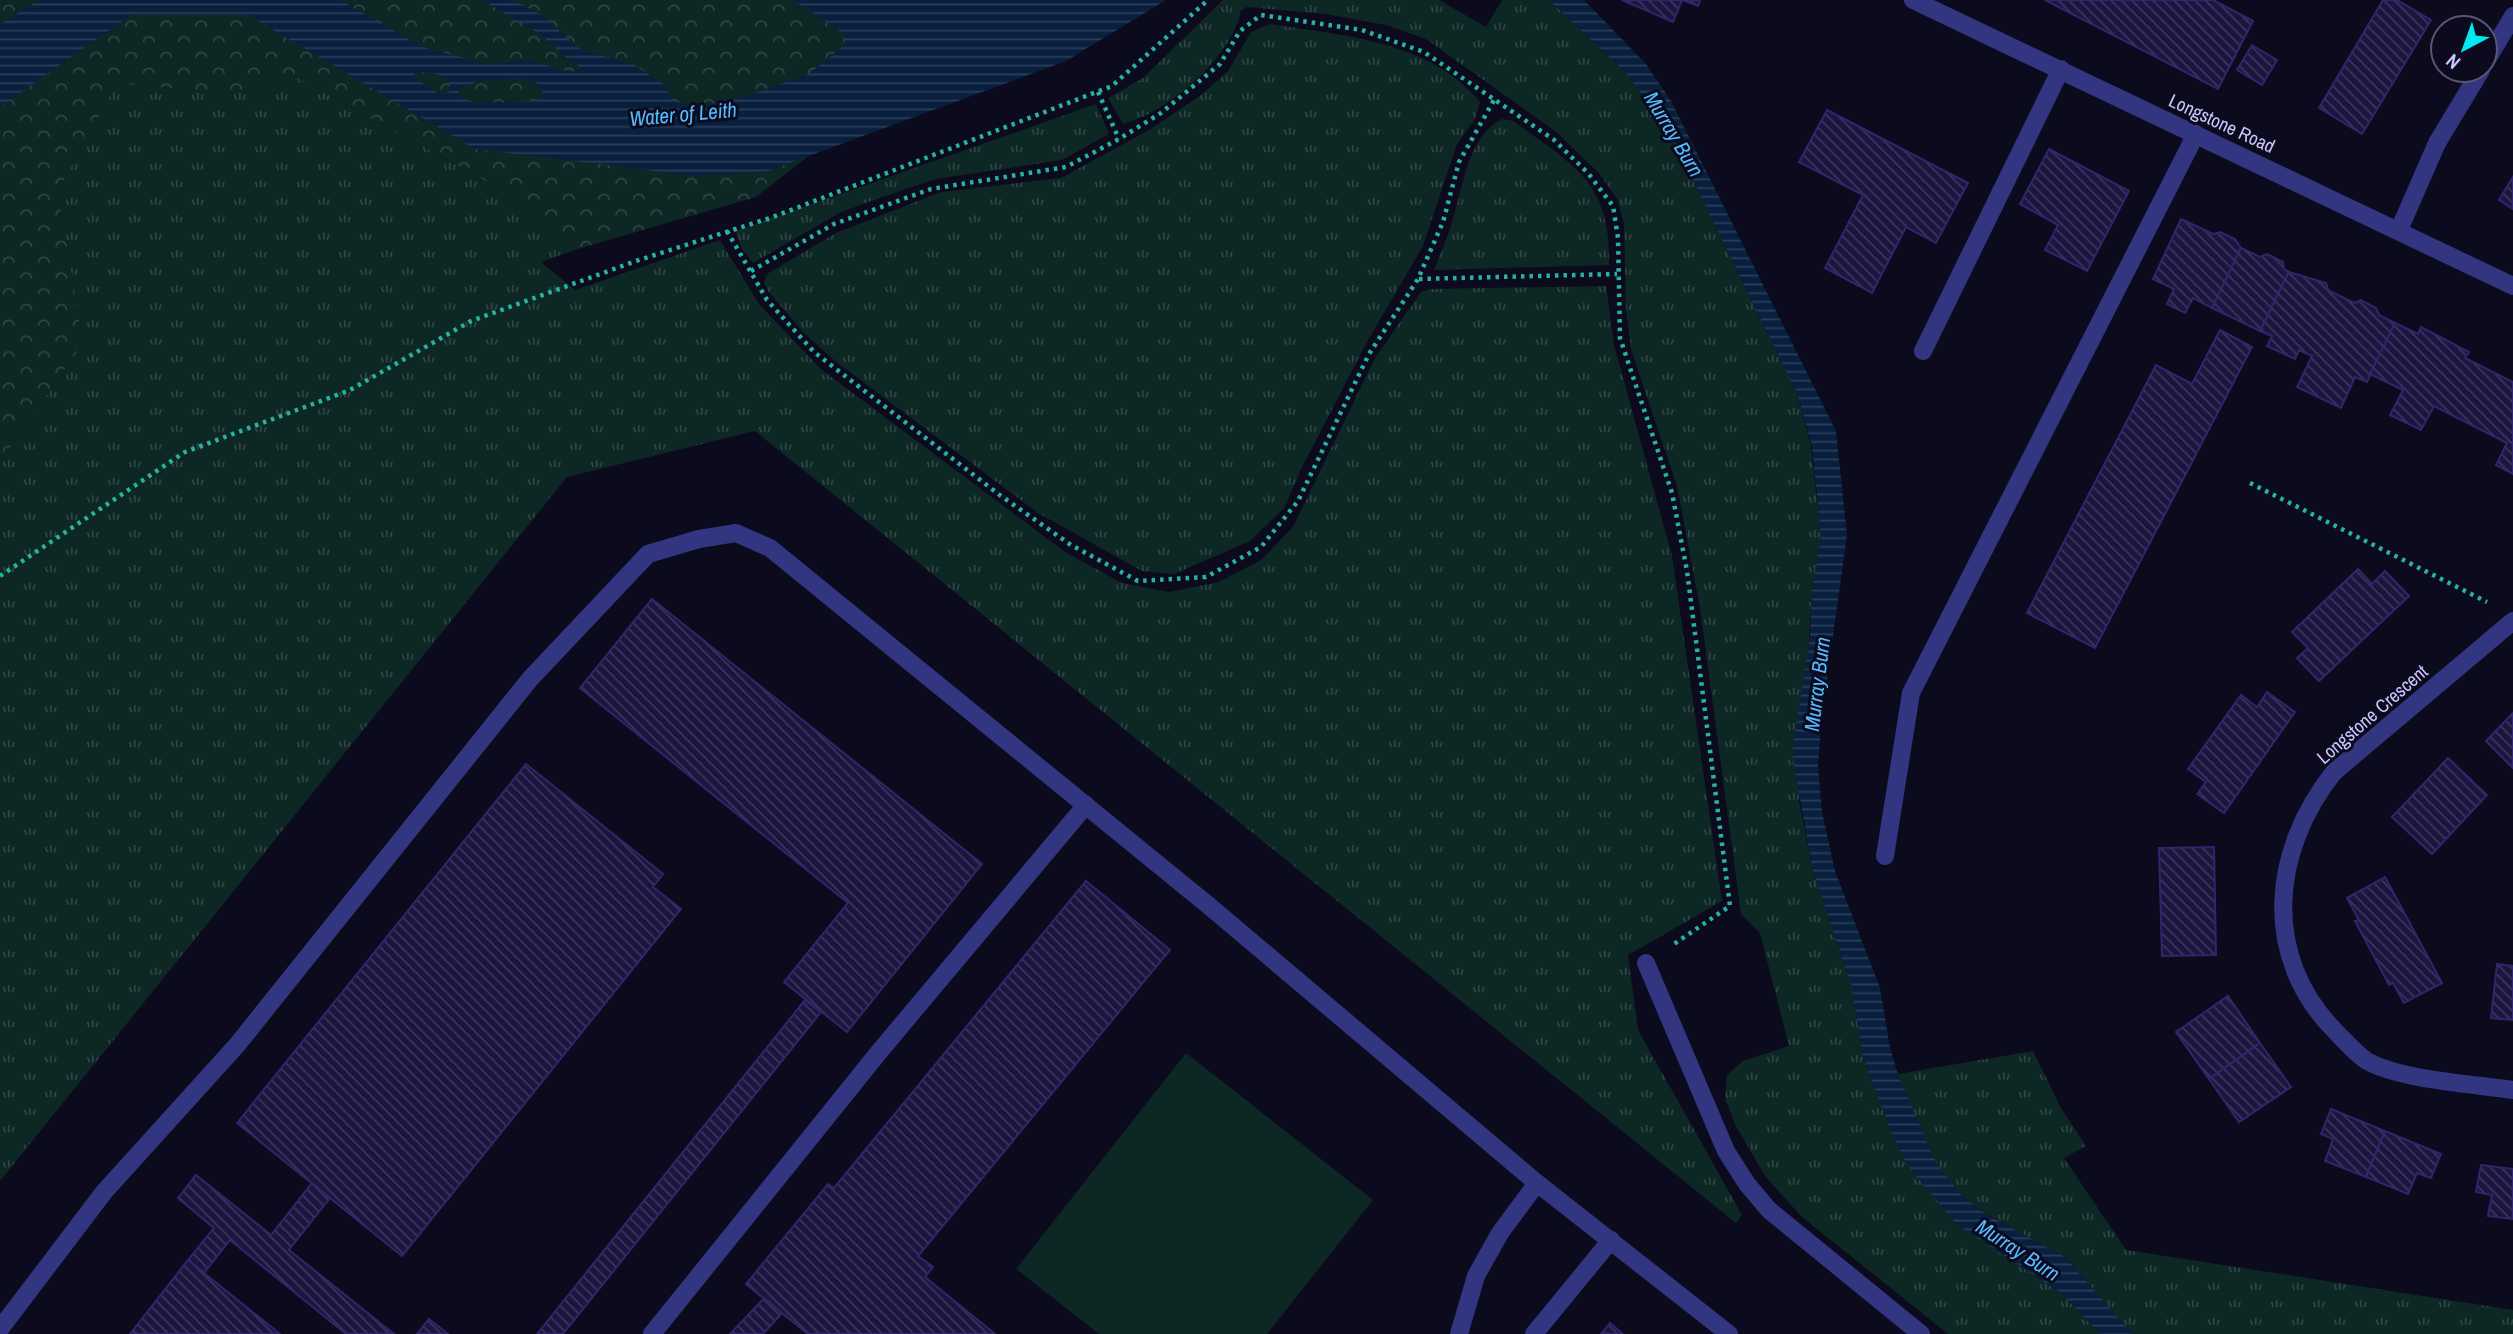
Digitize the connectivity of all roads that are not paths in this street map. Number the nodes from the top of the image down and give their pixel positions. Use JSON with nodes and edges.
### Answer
{"nodes":[{"id":1,"x":1913,"y":0,"type":"edge"},
{"id":2,"x":2513,"y":16,"type":"edge"},
{"id":3,"x":2499,"y":40,"type":"edge"},
{"id":4,"x":2061,"y":69,"type":"junction"},
{"id":5,"x":2473,"y":84,"type":"edge"},
{"id":6,"x":2196,"y":134,"type":"junction"},
{"id":7,"x":2399,"y":230,"type":"junction"},
{"id":8,"x":2513,"y":286,"type":"edge"},
{"id":9,"x":1923,"y":351,"type":"dead end"},
{"id":10,"x":2513,"y":621,"type":"edge"},
{"id":11,"x":1086,"y":805,"type":"junction"},
{"id":12,"x":1885,"y":856,"type":"dead end"},
{"id":13,"x":1646,"y":963,"type":"road end"},
{"id":14,"x":2513,"y":1090,"type":"edge"},
{"id":15,"x":1537,"y":1183,"type":"junction"},
{"id":16,"x":1611,"y":1240,"type":"junction"},
{"id":17,"x":0,"y":1329,"type":"edge"},
{"id":18,"x":652,"y":1334,"type":"edge"},
{"id":19,"x":1460,"y":1334,"type":"edge"},
{"id":20,"x":1534,"y":1334,"type":"edge"},
{"id":21,"x":1729,"y":1334,"type":"edge"},
{"id":22,"x":1921,"y":1334,"type":"edge"}],
"edges":[{"from":1,"to":4,"type":"street","name":"Longstone Road"},
{"from":2,"to":3,"type":"street"},
{"from":4,"to":6,"type":"street","name":"Longstone Road"},
{"from":4,"to":9,"type":"street"},
{"from":5,"to":7,"type":"street"},
{"from":6,"to":7,"type":"street","name":"Longstone Road"},
{"from":6,"to":12,"type":"street"},
{"from":7,"to":8,"type":"street","name":"Longstone Road"},
{"from":10,"to":14,"type":"street","name":"Longstone Crescent"},
{"from":11,"to":15,"type":"street"},
{"from":11,"to":17,"type":"street"},
{"from":11,"to":18,"type":"street"},
{"from":13,"to":22,"type":"street"},
{"from":15,"to":16,"type":"street"},
{"from":15,"to":19,"type":"street"},
{"from":16,"to":20,"type":"street"},
{"from":16,"to":21,"type":"street"}]}
